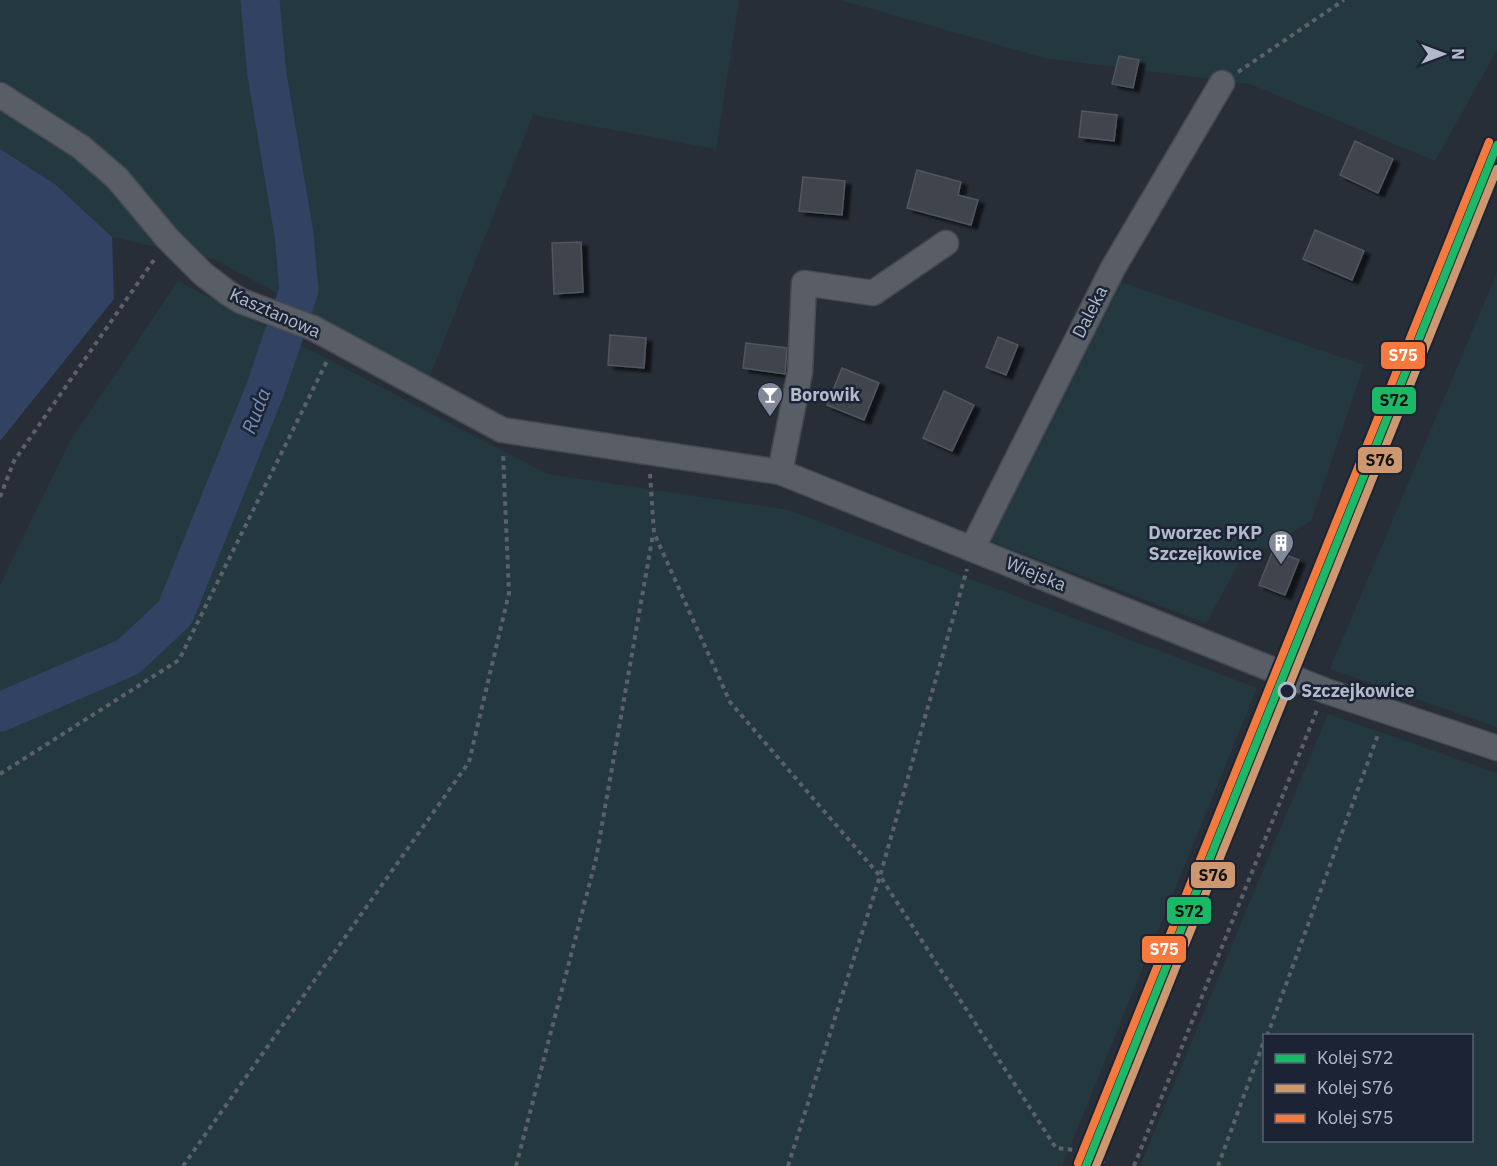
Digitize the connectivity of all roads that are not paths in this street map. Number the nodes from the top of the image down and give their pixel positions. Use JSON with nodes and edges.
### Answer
{"nodes":[{"id":1,"x":1222,"y":83,"type":"road end"},
{"id":2,"x":0,"y":95,"type":"edge"},
{"id":3,"x":946,"y":243,"type":"dead end"},
{"id":4,"x":564,"y":440,"type":"joint"},
{"id":5,"x":780,"y":472,"type":"junction"},
{"id":6,"x":972,"y":549,"type":"junction"},
{"id":7,"x":1497,"y":748,"type":"edge"}],
"edges":[{"from":1,"to":6,"type":"street","name":"Daleka"},
{"from":2,"to":4,"type":"street","name":"Kasztanowa"},
{"from":3,"to":5,"type":"street"},
{"from":4,"to":5,"type":"street","name":"Wiejska"},
{"from":5,"to":6,"type":"street","name":"Wiejska"},
{"from":6,"to":7,"type":"street","name":"Wiejska"}]}
